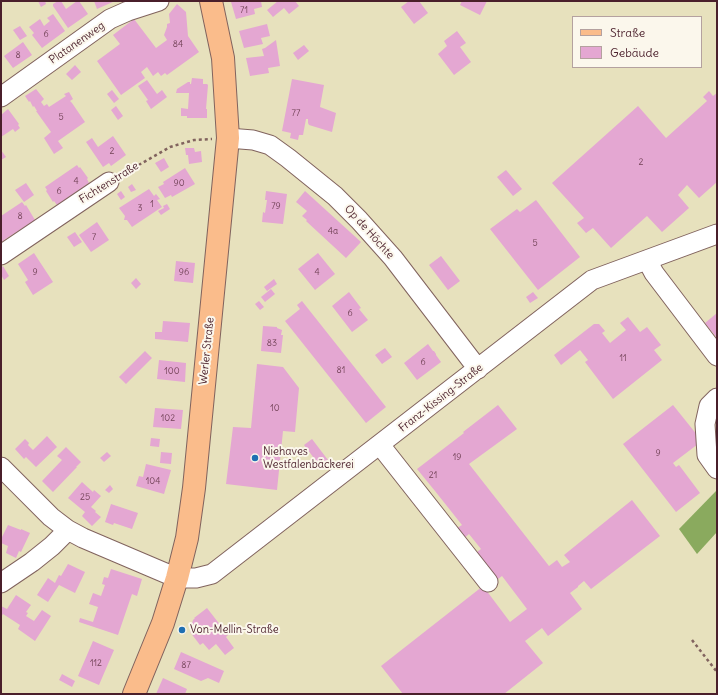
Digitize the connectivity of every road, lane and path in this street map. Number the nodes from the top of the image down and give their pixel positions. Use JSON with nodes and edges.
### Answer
{"nodes":[{"id":1,"x":210,"y":1,"type":"edge"},
{"id":2,"x":153,"y":3,"type":"edge"},
{"id":3,"x":1,"y":97,"type":"edge"},
{"id":4,"x":228,"y":138,"type":"junction"},
{"id":5,"x":109,"y":182,"type":"joint"},
{"id":6,"x":717,"y":234,"type":"edge"},
{"id":7,"x":1,"y":255,"type":"edge"},
{"id":8,"x":647,"y":260,"type":"junction"},
{"id":9,"x":717,"y":356,"type":"edge"},
{"id":10,"x":478,"y":369,"type":"junction"},
{"id":11,"x":717,"y":398,"type":"edge"},
{"id":12,"x":380,"y":445,"type":"junction"},
{"id":13,"x":1,"y":466,"type":"edge"},
{"id":14,"x":717,"y":469,"type":"edge"},
{"id":15,"x":68,"y":530,"type":"junction"},
{"id":16,"x":177,"y":578,"type":"junction"},
{"id":17,"x":1,"y":582,"type":"edge"},
{"id":18,"x":488,"y":582,"type":"dead end"},
{"id":19,"x":692,"y":640,"type":"dead end"},
{"id":20,"x":717,"y":672,"type":"edge"},
{"id":21,"x":134,"y":694,"type":"edge"}],
"edges":[{"from":1,"to":4,"type":"main road","name":"Werler Straße"},
{"from":2,"to":3,"type":"street","name":"Platanenweg"},
{"from":4,"to":5,"type":"path","name":"Fichtenstraße"},
{"from":4,"to":10,"type":"street","name":"Op de Höchte"},
{"from":4,"to":16,"type":"main road","name":"Werler Straße"},
{"from":5,"to":7,"type":"street","name":"Fichtenstraße"},
{"from":6,"to":8,"type":"street","name":"Franz-Kissing-Straße"},
{"from":8,"to":9,"type":"street"},
{"from":8,"to":10,"type":"street","name":"Franz-Kissing-Straße"},
{"from":10,"to":12,"type":"street","name":"Franz-Kissing-Straße"},
{"from":11,"to":14,"type":"street"},
{"from":12,"to":16,"type":"street","name":"Franz-Kissing-Straße"},
{"from":12,"to":18,"type":"street"},
{"from":13,"to":15,"type":"street"},
{"from":15,"to":16,"type":"street"},
{"from":15,"to":17,"type":"street"},
{"from":16,"to":21,"type":"main road","name":"Werler Straße"},
{"from":19,"to":20,"type":"path"}]}
